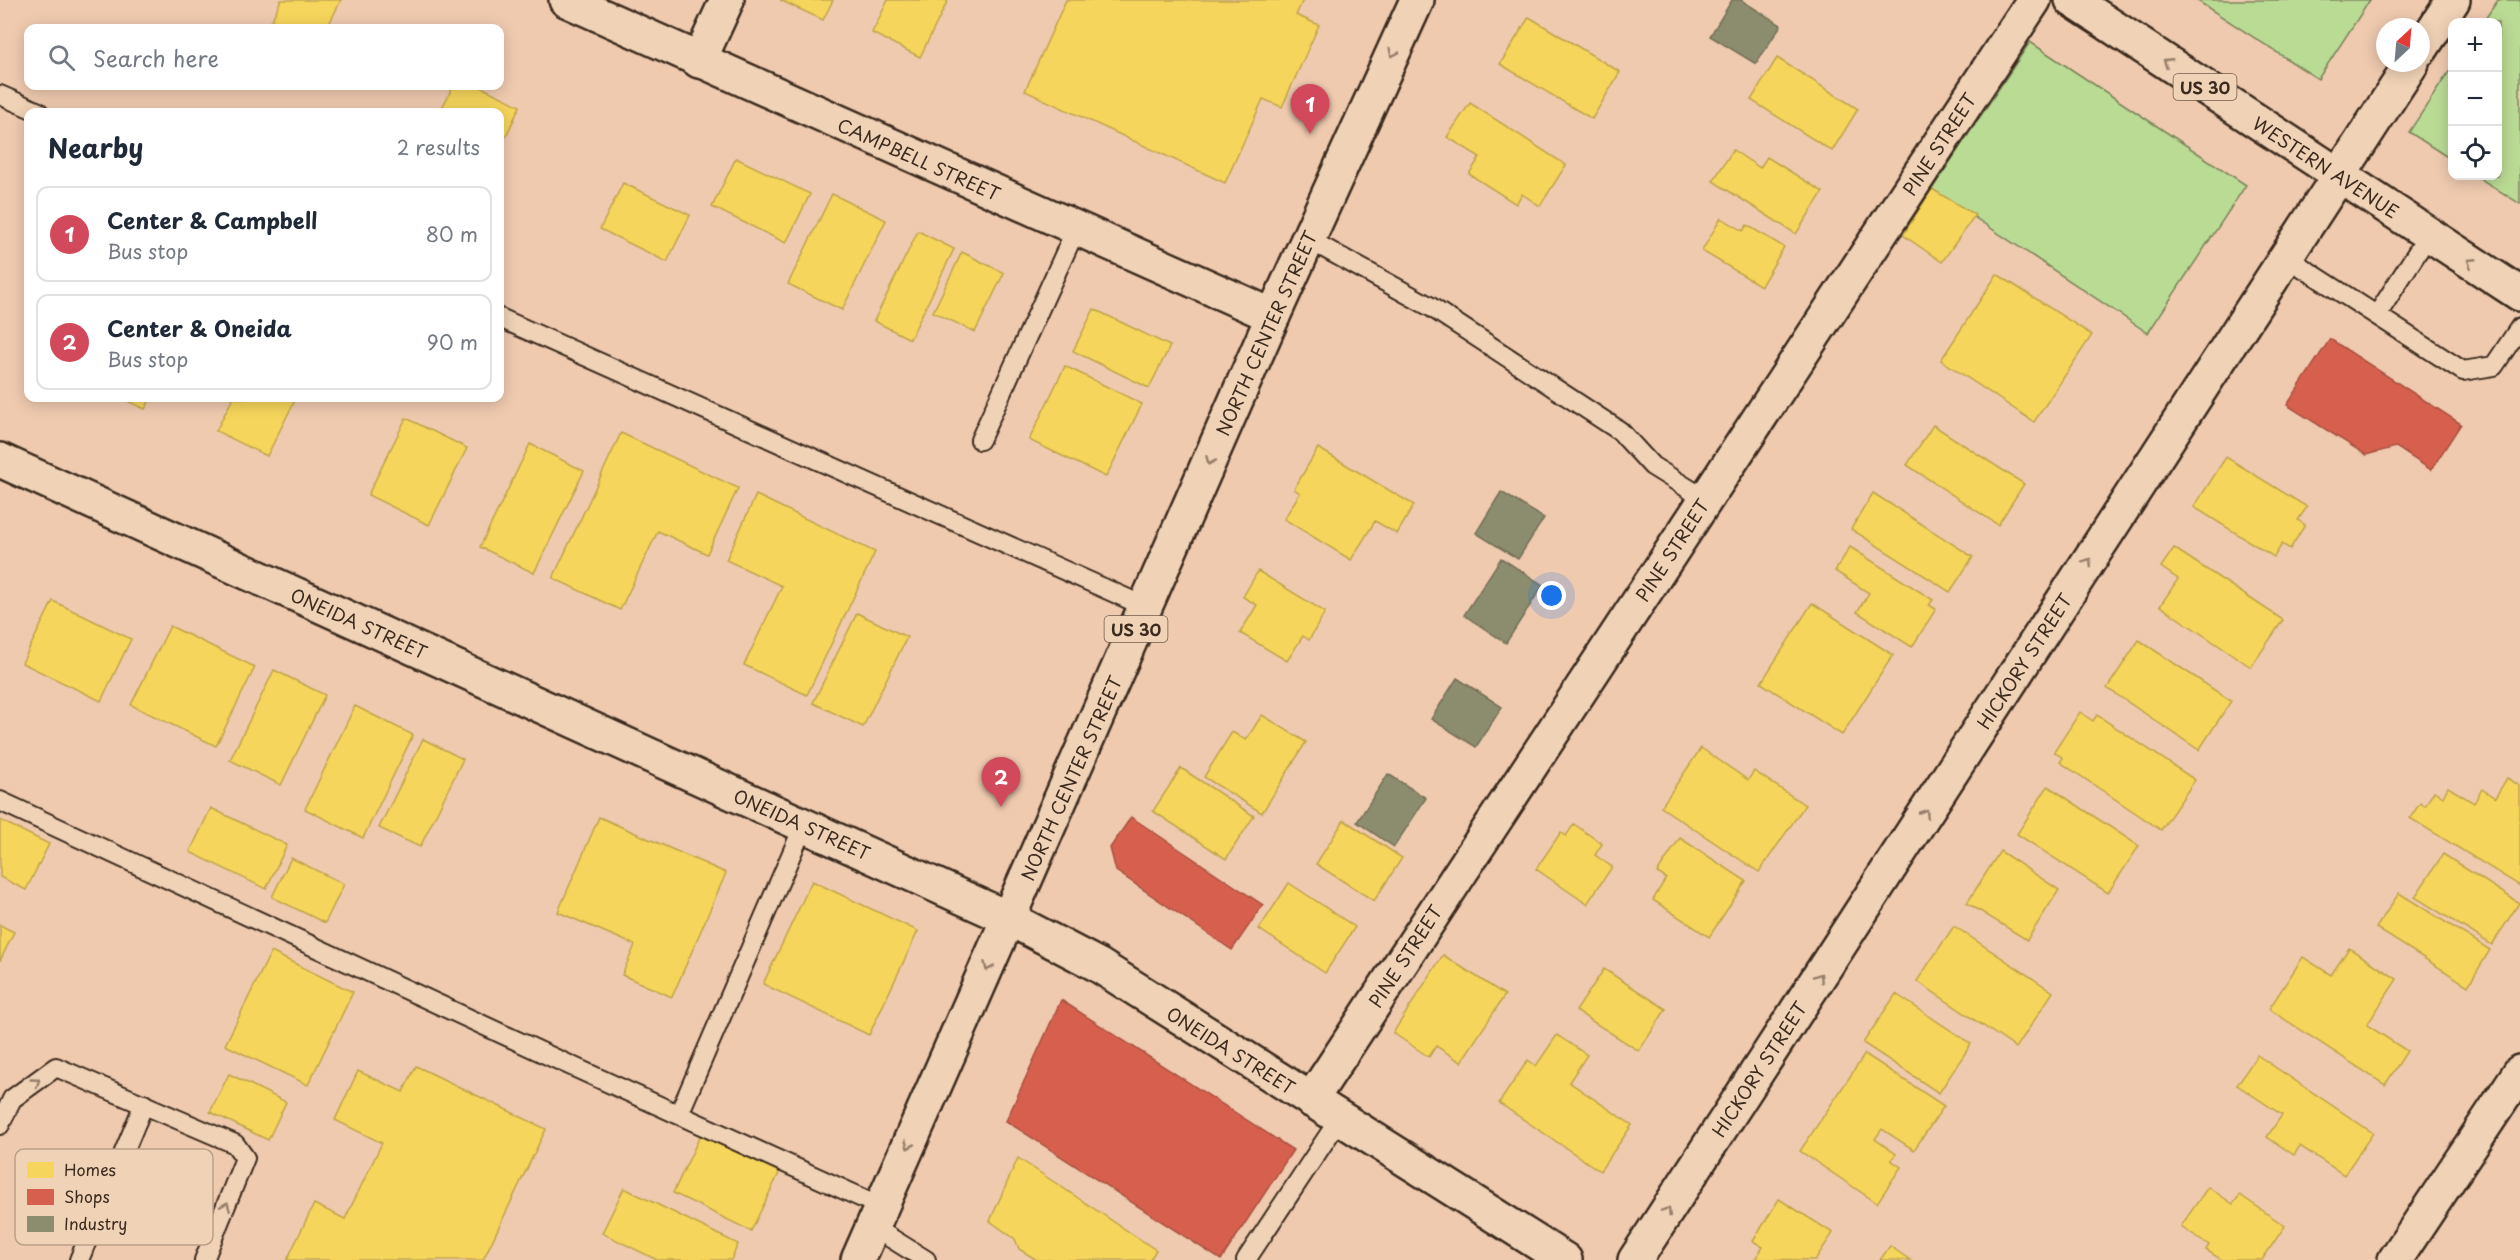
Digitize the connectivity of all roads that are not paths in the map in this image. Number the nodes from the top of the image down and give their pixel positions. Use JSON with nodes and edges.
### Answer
{"nodes":[{"id":1,"x":566,"y":0,"type":"edge"},
{"id":2,"x":727,"y":0,"type":"edge"},
{"id":3,"x":1417,"y":0,"type":"edge"},
{"id":4,"x":2034,"y":0,"type":"edge"},
{"id":5,"x":2072,"y":0,"type":"edge"},
{"id":6,"x":2453,"y":0,"type":"edge"},
{"id":7,"x":2430,"y":35,"type":"edge"},
{"id":8,"x":699,"y":61,"type":"junction"},
{"id":9,"x":2406,"y":72,"type":"edge"},
{"id":10,"x":0,"y":95,"type":"edge"},
{"id":11,"x":30,"y":108,"type":"edge"},
{"id":12,"x":2338,"y":175,"type":"junction"},
{"id":13,"x":1077,"y":229,"type":"junction"},
{"id":14,"x":2429,"y":234,"type":"junction"},
{"id":15,"x":1308,"y":239,"type":"junction"},
{"id":16,"x":2286,"y":257,"type":"junction"},
{"id":17,"x":2520,"y":294,"type":"edge"},
{"id":18,"x":2376,"y":315,"type":"junction"},
{"id":19,"x":1273,"y":316,"type":"junction"},
{"id":20,"x":504,"y":320,"type":"edge"},
{"id":21,"x":2520,"y":327,"type":"edge"},
{"id":22,"x":980,"y":440,"type":"dead end"},
{"id":23,"x":0,"y":460,"type":"edge"},
{"id":24,"x":1706,"y":500,"type":"junction"},
{"id":25,"x":1146,"y":608,"type":"junction"},
{"id":26,"x":0,"y":801,"type":"edge"},
{"id":27,"x":804,"y":825,"type":"junction"},
{"id":28,"x":1010,"y":919,"type":"junction"},
{"id":29,"x":2520,"y":1071,"type":"edge"},
{"id":30,"x":1311,"y":1100,"type":"junction"},
{"id":31,"x":144,"y":1104,"type":"junction"},
{"id":32,"x":679,"y":1114,"type":"junction"},
{"id":33,"x":1340,"y":1119,"type":"junction"},
{"id":34,"x":0,"y":1125,"type":"edge"},
{"id":35,"x":125,"y":1149,"type":"edge"},
{"id":36,"x":877,"y":1217,"type":"junction"},
{"id":37,"x":213,"y":1238,"type":"edge"},
{"id":38,"x":85,"y":1245,"type":"edge"},
{"id":39,"x":210,"y":1245,"type":"edge"},
{"id":40,"x":79,"y":1260,"type":"edge"},
{"id":41,"x":204,"y":1260,"type":"edge"},
{"id":42,"x":858,"y":1260,"type":"edge"},
{"id":43,"x":926,"y":1260,"type":"edge"},
{"id":44,"x":1246,"y":1260,"type":"edge"},
{"id":45,"x":1565,"y":1260,"type":"edge"},
{"id":46,"x":1635,"y":1260,"type":"edge"},
{"id":47,"x":2395,"y":1260,"type":"edge"}],
"edges":[{"from":1,"to":8,"type":"street","name":"CAMPBELL STREET"},
{"from":2,"to":8,"type":"street"},
{"from":3,"to":15,"type":"street","name":"NORTH CENTER STREET","number":"US 30","one_way":true},
{"from":4,"to":24,"type":"street","name":"PINE STREET"},
{"from":12,"to":5,"type":"street","name":"WESTERN AVENUE","number":"US 30","one_way":true},
{"from":6,"to":7,"type":"street"},
{"from":8,"to":13,"type":"street","name":"CAMPBELL STREET"},
{"from":9,"to":12,"type":"street","name":"HICKORY STREET"},
{"from":10,"to":11,"type":"lane"},
{"from":12,"to":14,"type":"street","name":"WESTERN AVENUE","number":"US 30"},
{"from":12,"to":16,"type":"street","name":"HICKORY STREET"},
{"from":13,"to":19,"type":"street","name":"CAMPBELL STREET"},
{"from":13,"to":22,"type":"lane"},
{"from":17,"to":14,"type":"street","name":"WESTERN AVENUE","number":"US 30","one_way":true},
{"from":14,"to":18,"type":"lane"},
{"from":15,"to":19,"type":"street","name":"NORTH CENTER STREET","number":"US 30"},
{"from":15,"to":24,"type":"lane"},
{"from":16,"to":18,"type":"lane"},
{"from":46,"to":16,"type":"street","name":"HICKORY STREET","one_way":true},
{"from":18,"to":21,"type":"lane"},
{"from":19,"to":25,"type":"street","name":"NORTH CENTER STREET","number":"US 30","one_way":true},
{"from":20,"to":25,"type":"lane"},
{"from":23,"to":27,"type":"street","name":"ONEIDA STREET"},
{"from":24,"to":30,"type":"street","name":"PINE STREET"},
{"from":25,"to":28,"type":"street","name":"NORTH CENTER STREET","number":"US 30"},
{"from":26,"to":32,"type":"lane"},
{"from":27,"to":28,"type":"street","name":"ONEIDA STREET"},
{"from":27,"to":32,"type":"lane"},
{"from":28,"to":30,"type":"street","name":"ONEIDA STREET"},
{"from":28,"to":36,"type":"street","name":"NORTH CENTER STREET","number":"US 30","one_way":true},
{"from":29,"to":47,"type":"street"},
{"from":30,"to":33,"type":"street","name":"ONEIDA STREET"},
{"from":34,"to":31,"type":"lane","one_way":true},
{"from":31,"to":35,"type":"lane"},
{"from":37,"to":31,"type":"lane","one_way":true},
{"from":32,"to":36,"type":"lane"},
{"from":33,"to":44,"type":"lane"},
{"from":33,"to":45,"type":"street","name":"ONEIDA STREET"},
{"from":36,"to":42,"type":"street","name":"NORTH CENTER STREET","number":"US 30"},
{"from":36,"to":43,"type":"lane"},
{"from":38,"to":40,"type":"lane"},
{"from":41,"to":39,"type":"lane","one_way":true}]}
